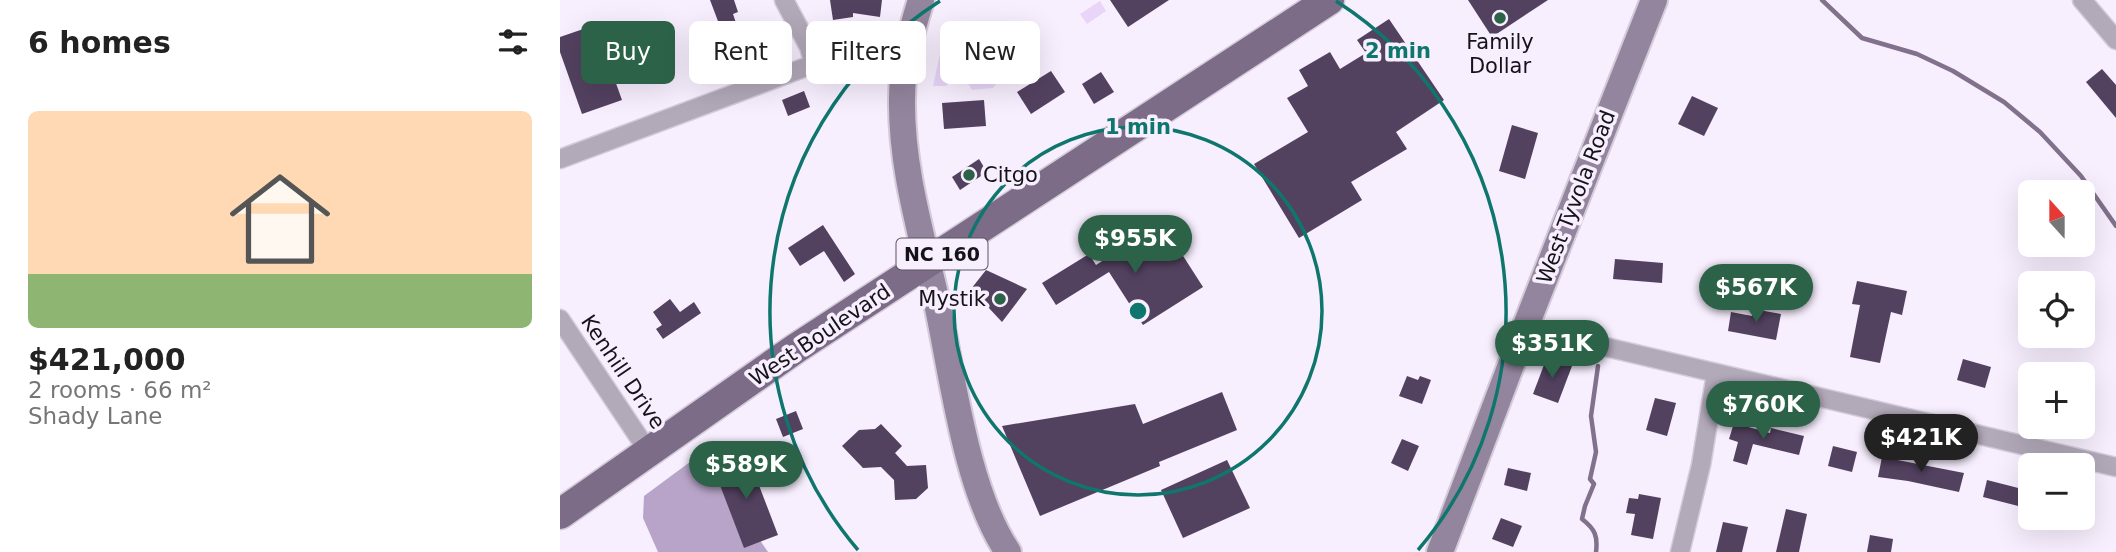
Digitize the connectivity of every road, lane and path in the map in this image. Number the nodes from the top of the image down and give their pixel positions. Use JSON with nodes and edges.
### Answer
{"nodes":[{"id":1,"x":784,"y":0,"type":"edge"},
{"id":2,"x":921,"y":0,"type":"edge"},
{"id":3,"x":1329,"y":0,"type":"edge"},
{"id":4,"x":1654,"y":0,"type":"edge"},
{"id":5,"x":2082,"y":0,"type":"edge"},
{"id":6,"x":916,"y":21,"type":"edge"},
{"id":7,"x":2116,"y":40,"type":"edge"},
{"id":8,"x":806,"y":41,"type":"edge"},
{"id":9,"x":806,"y":67,"type":"edge"},
{"id":10,"x":903,"y":84,"type":"edge"},
{"id":11,"x":560,"y":159,"type":"edge"},
{"id":12,"x":928,"y":263,"type":"junction"},
{"id":13,"x":560,"y":319,"type":"edge"},
{"id":14,"x":1525,"y":328,"type":"junction"},
{"id":15,"x":1716,"y":374,"type":"junction"},
{"id":16,"x":648,"y":451,"type":"junction"},
{"id":17,"x":2116,"y":467,"type":"edge"},
{"id":18,"x":560,"y":514,"type":"edge"},
{"id":19,"x":1008,"y":552,"type":"edge"},
{"id":20,"x":1440,"y":552,"type":"edge"},
{"id":21,"x":1680,"y":552,"type":"edge"}],
"edges":[{"from":1,"to":8,"type":"street"},
{"from":2,"to":6,"type":"street"},
{"from":3,"to":12,"type":"main road","name":"West Boulevard","number":"NC 160"},
{"from":4,"to":14,"type":"street","name":"West Tyvola Road"},
{"from":5,"to":7,"type":"street"},
{"from":9,"to":11,"type":"street"},
{"from":10,"to":12,"type":"street"},
{"from":12,"to":16,"type":"main road","name":"West Boulevard","number":"NC 160"},
{"from":12,"to":19,"type":"street"},
{"from":13,"to":16,"type":"street","name":"Kenhill Drive"},
{"from":14,"to":15,"type":"street"},
{"from":14,"to":20,"type":"street","name":"West Tyvola Road"},
{"from":15,"to":17,"type":"street"},
{"from":15,"to":21,"type":"street"},
{"from":16,"to":18,"type":"main road","name":"West Boulevard","number":"NC 160"}]}
